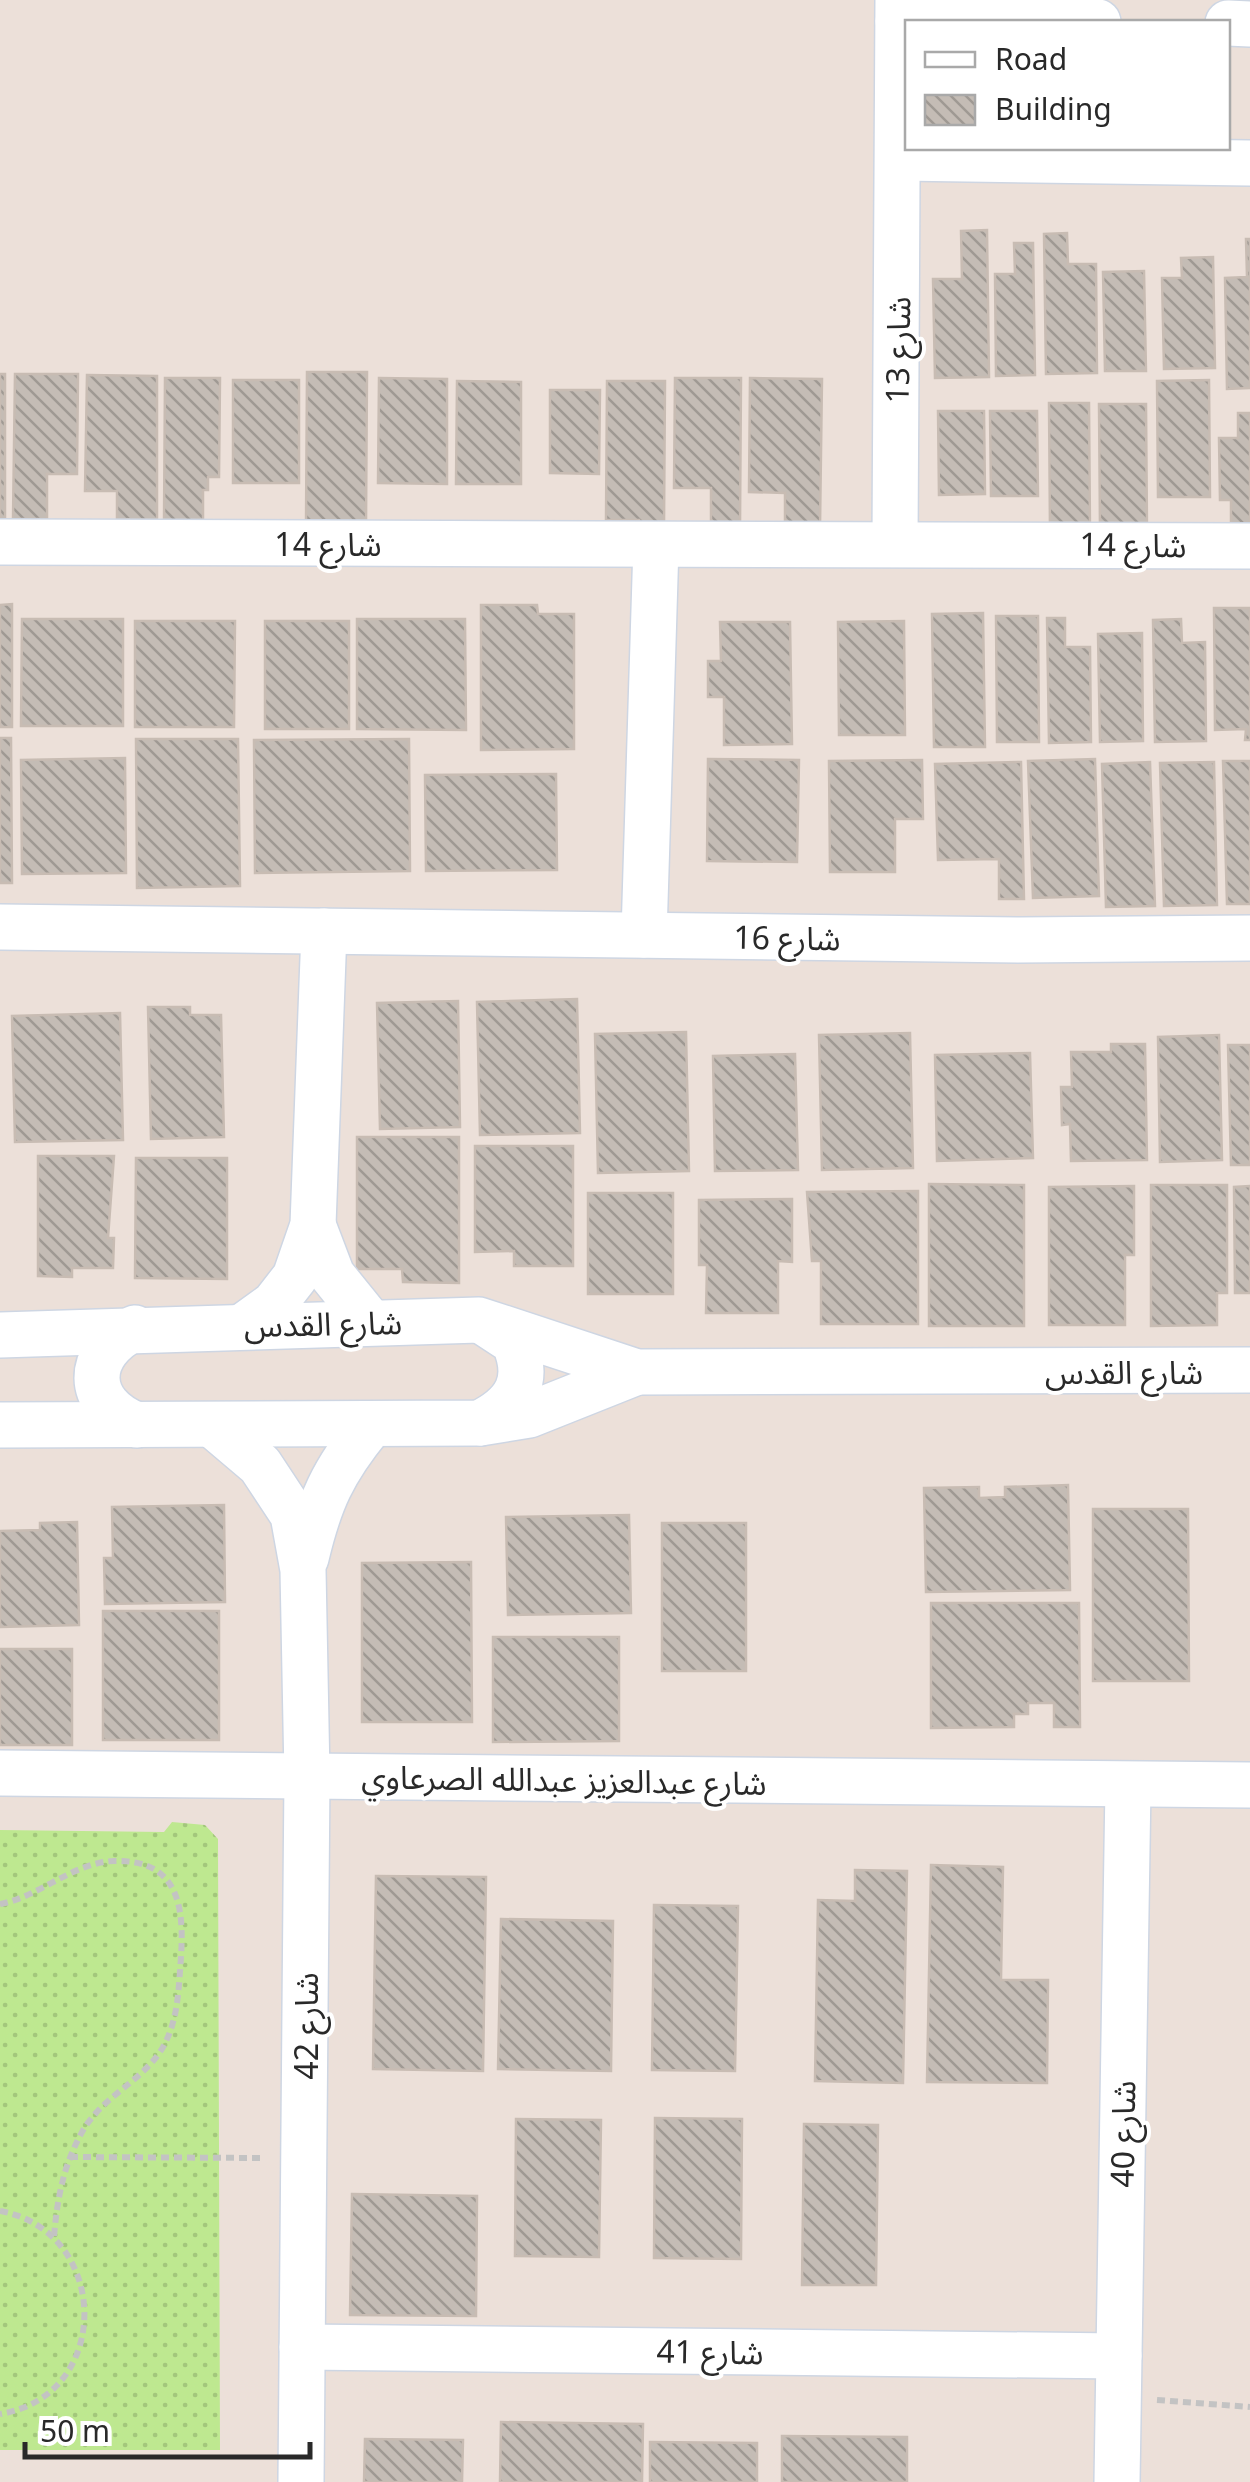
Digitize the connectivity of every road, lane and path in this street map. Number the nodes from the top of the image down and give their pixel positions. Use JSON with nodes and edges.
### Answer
{"nodes":[{"id":1,"x":898,"y":10,"type":"edge"},
{"id":2,"x":1065,"y":20,"type":"edge"},
{"id":3,"x":900,"y":158,"type":"junction"},
{"id":4,"x":1250,"y":163,"type":"edge"},
{"id":5,"x":0,"y":542,"type":"edge"},
{"id":6,"x":895,"y":542,"type":"junction"},
{"id":7,"x":656,"y":545,"type":"junction"},
{"id":8,"x":1250,"y":546,"type":"edge"},
{"id":9,"x":0,"y":927,"type":"edge"},
{"id":10,"x":324,"y":931,"type":"junction"},
{"id":11,"x":644,"y":935,"type":"junction"},
{"id":12,"x":1250,"y":938,"type":"edge"},
{"id":13,"x":313,"y":1225,"type":"junction"},
{"id":14,"x":479,"y":1320,"type":"junction"},
{"id":15,"x":370,"y":1322,"type":"junction"},
{"id":16,"x":245,"y":1325,"type":"junction"},
{"id":17,"x":135,"y":1328,"type":"junction"},
{"id":18,"x":0,"y":1335,"type":"edge"},
{"id":19,"x":1250,"y":1370,"type":"edge"},
{"id":20,"x":637,"y":1372,"type":"junction"},
{"id":21,"x":480,"y":1423,"type":"junction"},
{"id":22,"x":0,"y":1424,"type":"edge"},
{"id":23,"x":137,"y":1425,"type":"junction"},
{"id":24,"x":214,"y":1426,"type":"junction"},
{"id":25,"x":370,"y":1426,"type":"junction"},
{"id":26,"x":303,"y":1570,"type":"junction"},
{"id":27,"x":0,"y":1773,"type":"edge"},
{"id":28,"x":307,"y":1776,"type":"junction"},
{"id":29,"x":1250,"y":1785,"type":"edge"},
{"id":30,"x":1128,"y":1786,"type":"junction"},
{"id":31,"x":0,"y":1904,"type":"edge"},
{"id":32,"x":70,"y":2157,"type":"junction"},
{"id":33,"x":304,"y":2158,"type":"junction"},
{"id":34,"x":0,"y":2211,"type":"edge"},
{"id":35,"x":54,"y":2236,"type":"junction"},
{"id":36,"x":302,"y":2347,"type":"junction"},
{"id":37,"x":1118,"y":2376,"type":"junction"},
{"id":38,"x":1250,"y":2407,"type":"edge"},
{"id":39,"x":0,"y":2414,"type":"edge"},
{"id":40,"x":301,"y":2482,"type":"edge"},
{"id":41,"x":1117,"y":2482,"type":"edge"}],
"edges":[{"from":1,"to":2,"type":"street","name":"شارع 13"},
{"from":1,"to":3,"type":"street","name":"شارع 13"},
{"from":3,"to":4,"type":"street"},
{"from":3,"to":6,"type":"street","name":"شارع 13"},
{"from":5,"to":7,"type":"street","name":"شارع 14"},
{"from":6,"to":7,"type":"street","name":"شارع 14"},
{"from":6,"to":8,"type":"street","name":"شارع 14"},
{"from":7,"to":11,"type":"street"},
{"from":9,"to":10,"type":"street","name":"شارع 16"},
{"from":10,"to":11,"type":"street","name":"شارع 16"},
{"from":10,"to":13,"type":"street"},
{"from":11,"to":12,"type":"street","name":"شارع 16"},
{"from":13,"to":15,"type":"street"},
{"from":13,"to":16,"type":"street"},
{"from":14,"to":15,"type":"street","name":"شارع القدس"},
{"from":14,"to":20,"type":"street","name":"شارع القدس"},
{"from":14,"to":21,"type":"street"},
{"from":15,"to":16,"type":"street","name":"شارع القدس"},
{"from":16,"to":17,"type":"street","name":"شارع القدس"},
{"from":17,"to":18,"type":"street","name":"شارع القدس"},
{"from":17,"to":23,"type":"street"},
{"from":19,"to":20,"type":"street","name":"شارع القدس"},
{"from":20,"to":21,"type":"street","name":"شارع القدس"},
{"from":21,"to":25,"type":"street","name":"شارع القدس"},
{"from":22,"to":23,"type":"street","name":"شارع القدس"},
{"from":23,"to":24,"type":"street","name":"شارع القدس"},
{"from":24,"to":25,"type":"street","name":"شارع القدس"},
{"from":24,"to":26,"type":"street","name":"شارع 42"},
{"from":25,"to":26,"type":"street","name":"شارع 42"},
{"from":26,"to":28,"type":"street","name":"شارع 42"},
{"from":27,"to":28,"type":"street","name":"شارع عبدالعزيز عبدالله الصرعاوي"},
{"from":28,"to":30,"type":"street","name":"شارع عبدالعزيز عبدالله الصرعاوي"},
{"from":28,"to":33,"type":"street","name":"شارع 42"},
{"from":29,"to":30,"type":"street","name":"شارع عبدالعزيز عبدالله الصرعاوي"},
{"from":30,"to":37,"type":"street","name":"شارع 40"},
{"from":31,"to":32,"type":"path"},
{"from":32,"to":33,"type":"path"},
{"from":32,"to":35,"type":"path"},
{"from":33,"to":36,"type":"street","name":"شارع 42"},
{"from":34,"to":35,"type":"path"},
{"from":35,"to":39,"type":"path"},
{"from":36,"to":37,"type":"street","name":"شارع 41"},
{"from":36,"to":40,"type":"street","name":"شارع 42"},
{"from":37,"to":38,"type":"path"},
{"from":37,"to":41,"type":"street","name":"شارع 40"}]}
